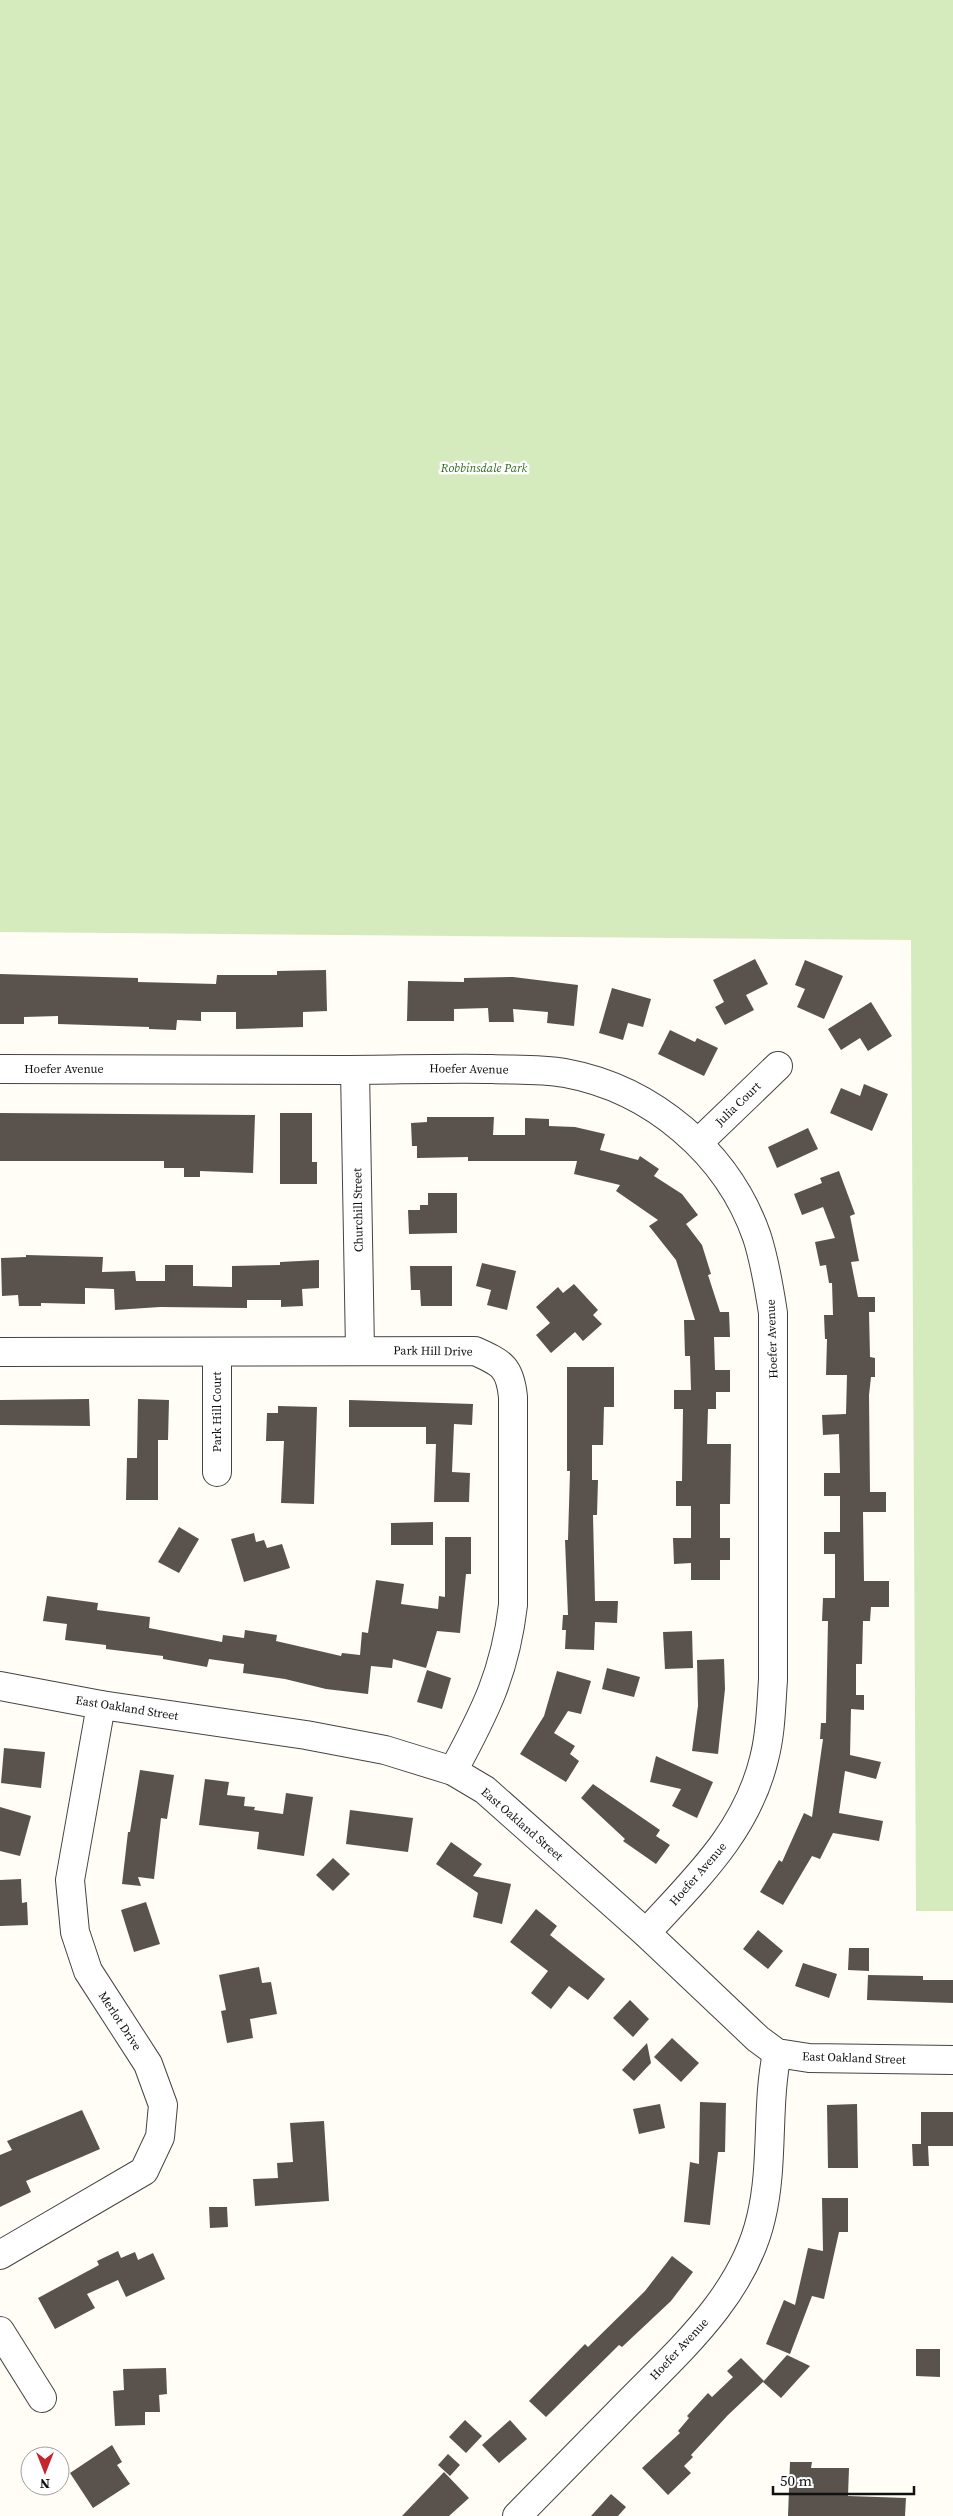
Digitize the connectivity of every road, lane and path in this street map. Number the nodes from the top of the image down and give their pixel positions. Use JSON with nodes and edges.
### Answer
{"nodes":[{"id":1,"x":778,"y":1066,"type":"dead end"},
{"id":2,"x":0,"y":1069,"type":"edge"},
{"id":3,"x":355,"y":1070,"type":"junction"},
{"id":4,"x":699,"y":1142,"type":"junction"},
{"id":5,"x":360,"y":1350,"type":"junction"},
{"id":6,"x":0,"y":1352,"type":"edge"},
{"id":7,"x":217,"y":1352,"type":"junction"},
{"id":8,"x":217,"y":1472,"type":"dead end"},
{"id":9,"x":0,"y":1686,"type":"edge"},
{"id":10,"x":100,"y":1705,"type":"junction"},
{"id":11,"x":453,"y":1770,"type":"junction"},
{"id":12,"x":646,"y":1933,"type":"junction"},
{"id":13,"x":777,"y":2053,"type":"junction"},
{"id":14,"x":953,"y":2060,"type":"edge"},
{"id":15,"x":0,"y":2255,"type":"edge"},
{"id":16,"x":0,"y":2331,"type":"edge"},
{"id":17,"x":42,"y":2398,"type":"dead end"},
{"id":18,"x":517,"y":2516,"type":"edge"}],
"edges":[{"from":1,"to":4,"type":"street","name":"Julia Court"},
{"from":2,"to":3,"type":"street","name":"Hoefer Avenue"},
{"from":3,"to":4,"type":"street","name":"Hoefer Avenue"},
{"from":3,"to":5,"type":"street","name":"Churchill Street"},
{"from":4,"to":12,"type":"street","name":"Hoefer Avenue"},
{"from":5,"to":7,"type":"street","name":"Park Hill Drive"},
{"from":5,"to":11,"type":"street","name":"Park Hill Drive"},
{"from":6,"to":7,"type":"street","name":"Park Hill Drive"},
{"from":7,"to":8,"type":"street","name":"Park Hill Court"},
{"from":9,"to":10,"type":"street","name":"East Oakland Street"},
{"from":10,"to":11,"type":"street","name":"East Oakland Street"},
{"from":10,"to":15,"type":"street","name":"Merlot Drive"},
{"from":11,"to":12,"type":"street","name":"East Oakland Street"},
{"from":12,"to":13,"type":"street","name":"East Oakland Street"},
{"from":13,"to":14,"type":"street","name":"East Oakland Street"},
{"from":13,"to":18,"type":"street","name":"Hoefer Avenue"},
{"from":16,"to":17,"type":"street"}]}
